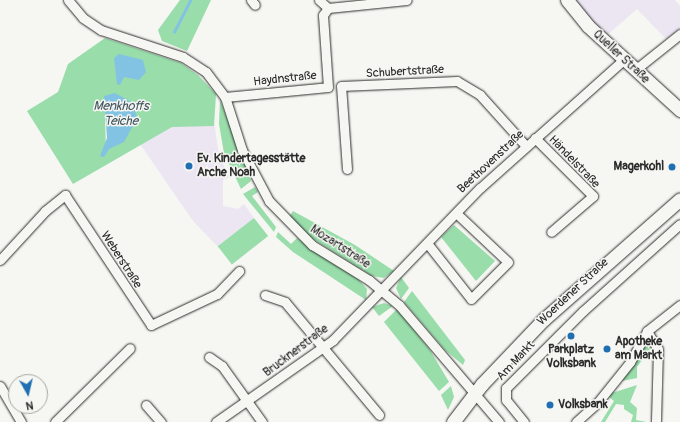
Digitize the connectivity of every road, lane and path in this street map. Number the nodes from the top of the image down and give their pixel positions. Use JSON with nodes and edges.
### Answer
{"nodes":[{"id":1,"x":68,"y":0,"type":"edge"},
{"id":2,"x":319,"y":0,"type":"edge"},
{"id":3,"x":408,"y":0,"type":"edge"},
{"id":4,"x":567,"y":0,"type":"edge"},
{"id":5,"x":328,"y":8,"type":"junction"},
{"id":6,"x":680,"y":34,"type":"edge"},
{"id":7,"x":623,"y":60,"type":"junction"},
{"id":8,"x":635,"y":70,"type":"junction"},
{"id":9,"x":225,"y":97,"type":"junction"},
{"id":10,"x":680,"y":110,"type":"edge"},
{"id":11,"x":535,"y":138,"type":"junction"},
{"id":12,"x":526,"y":146,"type":"junction"},
{"id":13,"x":347,"y":168,"type":"dead end"},
{"id":14,"x":680,"y":198,"type":"edge"},
{"id":15,"x":456,"y":213,"type":"junction"},
{"id":16,"x":680,"y":224,"type":"edge"},
{"id":17,"x":551,"y":232,"type":"dead end"},
{"id":18,"x":427,"y":243,"type":"junction"},
{"id":19,"x":0,"y":260,"type":"edge"},
{"id":20,"x":239,"y":271,"type":"dead end"},
{"id":21,"x":383,"y":290,"type":"junction"},
{"id":22,"x":265,"y":295,"type":"dead end"},
{"id":23,"x":680,"y":305,"type":"edge"},
{"id":24,"x":647,"y":331,"type":"junction"},
{"id":25,"x":130,"y":348,"type":"dead end"},
{"id":26,"x":322,"y":349,"type":"junction"},
{"id":27,"x":209,"y":357,"type":"dead end"},
{"id":28,"x":0,"y":386,"type":"edge"},
{"id":29,"x":474,"y":394,"type":"junction"},
{"id":30,"x":247,"y":401,"type":"junction"},
{"id":31,"x":146,"y":405,"type":"dead end"},
{"id":32,"x":379,"y":415,"type":"dead end"},
{"id":33,"x":21,"y":422,"type":"edge"},
{"id":34,"x":55,"y":422,"type":"edge"},
{"id":35,"x":161,"y":422,"type":"edge"},
{"id":36,"x":216,"y":422,"type":"edge"},
{"id":37,"x":262,"y":422,"type":"edge"},
{"id":38,"x":452,"y":422,"type":"edge"},
{"id":39,"x":498,"y":422,"type":"edge"},
{"id":40,"x":524,"y":422,"type":"edge"},
{"id":41,"x":576,"y":422,"type":"edge"},
{"id":42,"x":656,"y":422,"type":"edge"}],
"edges":[{"from":1,"to":9,"type":"street","name":"Mozartstraße"},
{"from":2,"to":5,"type":"street"},
{"from":3,"to":5,"type":"street"},
{"from":4,"to":7,"type":"main road","name":"Queller Straße"},
{"from":5,"to":9,"type":"street","name":"Haydnstraße"},
{"from":6,"to":8,"type":"street"},
{"from":7,"to":8,"type":"main road","name":"Queller Straße"},
{"from":7,"to":11,"type":"street","name":"Beethovenstraße"},
{"from":8,"to":10,"type":"main road","name":"Queller Straße"},
{"from":9,"to":21,"type":"street","name":"Mozartstraße"},
{"from":11,"to":12,"type":"street","name":"Beethovenstraße"},
{"from":11,"to":17,"type":"street","name":"Händelstraße"},
{"from":12,"to":13,"type":"street","name":"Schubertstraße"},
{"from":12,"to":15,"type":"street","name":"Beethovenstraße"},
{"from":14,"to":29,"type":"main road","name":"Woerdener Straße"},
{"from":15,"to":18,"type":"street","name":"Beethovenstraße"},
{"from":15,"to":18,"type":"street"},
{"from":16,"to":40,"type":"street","name":"Am Markt"},
{"from":18,"to":21,"type":"street","name":"Beethovenstraße"},
{"from":19,"to":20,"type":"street","name":"Weberstraße"},
{"from":21,"to":26,"type":"street","name":"Brucknerstraße"},
{"from":21,"to":29,"type":"street","name":"Mozartstraße"},
{"from":22,"to":26,"type":"street"},
{"from":23,"to":24,"type":"street"},
{"from":24,"to":41,"type":"street"},
{"from":24,"to":42,"type":"street"},
{"from":25,"to":34,"type":"street"},
{"from":26,"to":30,"type":"street","name":"Brucknerstraße"},
{"from":26,"to":32,"type":"street"},
{"from":27,"to":30,"type":"street"},
{"from":28,"to":33,"type":"street"},
{"from":29,"to":38,"type":"main road","name":"Woerdener Straße"},
{"from":29,"to":39,"type":"street","name":"Mozartstraße"},
{"from":30,"to":36,"type":"street","name":"Brucknerstraße"},
{"from":30,"to":37,"type":"street"},
{"from":31,"to":35,"type":"street"}]}
